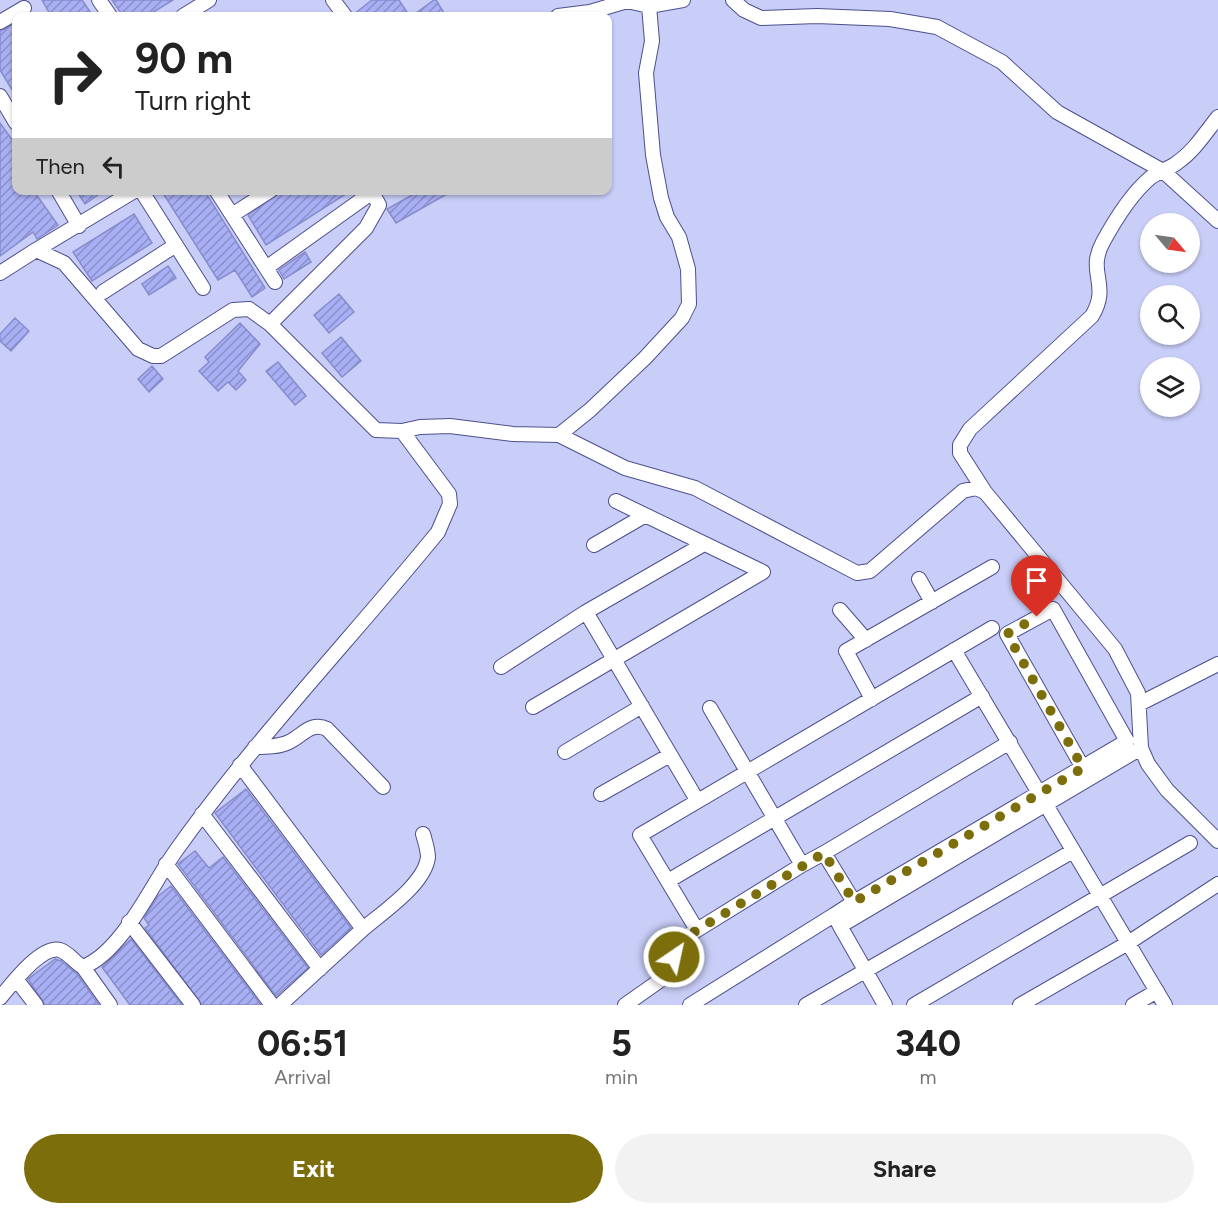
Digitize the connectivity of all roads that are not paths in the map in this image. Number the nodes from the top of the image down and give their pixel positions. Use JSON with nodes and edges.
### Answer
{"nodes":[{"id":1,"x":209,"y":0,"type":"edge"},
{"id":2,"x":683,"y":0,"type":"edge"},
{"id":3,"x":733,"y":0,"type":"edge"},
{"id":4,"x":649,"y":6,"type":"junction"},
{"id":5,"x":190,"y":12,"type":"edge"},
{"id":6,"x":590,"y":12,"type":"edge"},
{"id":7,"x":0,"y":96,"type":"edge"},
{"id":8,"x":12,"y":116,"type":"edge"},
{"id":9,"x":1218,"y":117,"type":"edge"},
{"id":10,"x":1162,"y":171,"type":"junction"},
{"id":11,"x":60,"y":195,"type":"edge"},
{"id":12,"x":128,"y":195,"type":"edge"},
{"id":13,"x":144,"y":195,"type":"edge"},
{"id":14,"x":219,"y":195,"type":"edge"},
{"id":15,"x":263,"y":195,"type":"edge"},
{"id":16,"x":367,"y":195,"type":"edge"},
{"id":17,"x":369,"y":195,"type":"edge"},
{"id":18,"x":232,"y":215,"type":"junction"},
{"id":19,"x":1218,"y":221,"type":"edge"},
{"id":20,"x":79,"y":226,"type":"junction"},
{"id":21,"x":176,"y":245,"type":"junction"},
{"id":22,"x":36,"y":250,"type":"junction"},
{"id":23,"x":266,"y":268,"type":"junction"},
{"id":24,"x":0,"y":273,"type":"edge"},
{"id":25,"x":275,"y":282,"type":"dead end"},
{"id":26,"x":203,"y":288,"type":"dead end"},
{"id":27,"x":104,"y":292,"type":"dead end"},
{"id":28,"x":270,"y":324,"type":"junction"},
{"id":29,"x":402,"y":431,"type":"junction"},
{"id":30,"x":559,"y":435,"type":"junction"},
{"id":31,"x":985,"y":492,"type":"junction"},
{"id":32,"x":616,"y":501,"type":"dead end"},
{"id":33,"x":644,"y":516,"type":"junction"},
{"id":34,"x":704,"y":544,"type":"junction"},
{"id":35,"x":594,"y":545,"type":"dead end"},
{"id":36,"x":992,"y":567,"type":"dead end"},
{"id":37,"x":919,"y":579,"type":"dead end"},
{"id":38,"x":932,"y":602,"type":"junction"},
{"id":39,"x":840,"y":610,"type":"dead end"},
{"id":40,"x":586,"y":612,"type":"junction"},
{"id":41,"x":992,"y":628,"type":"dead end"},
{"id":42,"x":866,"y":640,"type":"junction"},
{"id":43,"x":954,"y":650,"type":"junction"},
{"id":44,"x":614,"y":660,"type":"junction"},
{"id":45,"x":1218,"y":664,"type":"edge"},
{"id":46,"x":501,"y":667,"type":"dead end"},
{"id":47,"x":982,"y":696,"type":"junction"},
{"id":48,"x":872,"y":699,"type":"junction"},
{"id":49,"x":1139,"y":704,"type":"junction"},
{"id":50,"x":642,"y":706,"type":"junction"},
{"id":51,"x":533,"y":707,"type":"dead end"},
{"id":52,"x":710,"y":708,"type":"dead end"},
{"id":53,"x":1010,"y":742,"type":"junction"},
{"id":54,"x":255,"y":747,"type":"junction"},
{"id":55,"x":1141,"y":748,"type":"junction"},
{"id":56,"x":565,"y":752,"type":"dead end"},
{"id":57,"x":670,"y":755,"type":"junction"},
{"id":58,"x":240,"y":765,"type":"junction"},
{"id":59,"x":1083,"y":768,"type":"junction"},
{"id":60,"x":747,"y":772,"type":"junction"},
{"id":61,"x":382,"y":787,"type":"dead end"},
{"id":62,"x":601,"y":794,"type":"dead end"},
{"id":63,"x":1043,"y":799,"type":"junction"},
{"id":64,"x":697,"y":800,"type":"junction"},
{"id":65,"x":202,"y":814,"type":"junction"},
{"id":66,"x":776,"y":820,"type":"junction"},
{"id":67,"x":423,"y":834,"type":"dead end"},
{"id":68,"x":1218,"y":841,"type":"edge"},
{"id":69,"x":1190,"y":843,"type":"dead end"},
{"id":70,"x":1073,"y":851,"type":"junction"},
{"id":71,"x":824,"y":853,"type":"junction"},
{"id":72,"x":166,"y":864,"type":"junction"},
{"id":73,"x":802,"y":865,"type":"junction"},
{"id":74,"x":668,"y":881,"type":"junction"},
{"id":75,"x":1218,"y":884,"type":"edge"},
{"id":76,"x":1101,"y":896,"type":"junction"},
{"id":77,"x":854,"y":902,"type":"junction"},
{"id":78,"x":837,"y":920,"type":"junction"},
{"id":79,"x":129,"y":922,"type":"junction"},
{"id":80,"x":363,"y":929,"type":"junction"},
{"id":81,"x":697,"y":930,"type":"junction"},
{"id":82,"x":1128,"y":943,"type":"junction"},
{"id":83,"x":83,"y":967,"type":"junction"},
{"id":84,"x":320,"y":969,"type":"junction"},
{"id":85,"x":865,"y":970,"type":"junction"},
{"id":86,"x":16,"y":979,"type":"junction"},
{"id":87,"x":1157,"y":991,"type":"junction"},
{"id":88,"x":0,"y":998,"type":"edge"},
{"id":89,"x":694,"y":1004,"type":"edge"},
{"id":90,"x":36,"y":1005,"type":"edge"},
{"id":91,"x":110,"y":1005,"type":"edge"},
{"id":92,"x":193,"y":1005,"type":"edge"},
{"id":93,"x":272,"y":1005,"type":"edge"},
{"id":94,"x":280,"y":1005,"type":"edge"},
{"id":95,"x":625,"y":1005,"type":"edge"},
{"id":96,"x":806,"y":1005,"type":"edge"},
{"id":97,"x":885,"y":1005,"type":"edge"},
{"id":98,"x":914,"y":1005,"type":"edge"},
{"id":99,"x":1020,"y":1005,"type":"edge"},
{"id":100,"x":1133,"y":1005,"type":"edge"},
{"id":101,"x":1165,"y":1005,"type":"edge"}],
"edges":[{"from":1,"to":5,"type":"street"},
{"from":2,"to":4,"type":"street"},
{"from":3,"to":10,"type":"street"},
{"from":4,"to":6,"type":"street"},
{"from":4,"to":30,"type":"street"},
{"from":7,"to":8,"type":"street"},
{"from":9,"to":10,"type":"street"},
{"from":10,"to":19,"type":"street"},
{"from":10,"to":31,"type":"street"},
{"from":11,"to":20,"type":"street"},
{"from":12,"to":20,"type":"street"},
{"from":13,"to":21,"type":"street"},
{"from":14,"to":18,"type":"street"},
{"from":15,"to":18,"type":"street"},
{"from":16,"to":23,"type":"street"},
{"from":17,"to":28,"type":"street"},
{"from":18,"to":23,"type":"street"},
{"from":20,"to":22,"type":"street"},
{"from":21,"to":26,"type":"street"},
{"from":21,"to":27,"type":"street"},
{"from":22,"to":24,"type":"street"},
{"from":22,"to":28,"type":"street"},
{"from":23,"to":25,"type":"street"},
{"from":28,"to":29,"type":"street"},
{"from":29,"to":30,"type":"street"},
{"from":29,"to":54,"type":"street"},
{"from":30,"to":31,"type":"street"},
{"from":31,"to":49,"type":"street"},
{"from":32,"to":33,"type":"street"},
{"from":33,"to":34,"type":"street"},
{"from":33,"to":35,"type":"street"},
{"from":34,"to":40,"type":"street"},
{"from":34,"to":44,"type":"street"},
{"from":36,"to":38,"type":"street"},
{"from":37,"to":38,"type":"street"},
{"from":38,"to":42,"type":"street"},
{"from":39,"to":42,"type":"street"},
{"from":40,"to":44,"type":"street"},
{"from":40,"to":46,"type":"street"},
{"from":41,"to":43,"type":"street"},
{"from":42,"to":48,"type":"street"},
{"from":43,"to":47,"type":"street"},
{"from":43,"to":48,"type":"street"},
{"from":44,"to":50,"type":"street"},
{"from":44,"to":51,"type":"street"},
{"from":45,"to":49,"type":"street"},
{"from":47,"to":53,"type":"street"},
{"from":47,"to":66,"type":"street"},
{"from":48,"to":60,"type":"street"},
{"from":49,"to":55,"type":"street"},
{"from":50,"to":56,"type":"street"},
{"from":50,"to":57,"type":"street"},
{"from":52,"to":60,"type":"street"},
{"from":53,"to":63,"type":"street"},
{"from":53,"to":71,"type":"street"},
{"from":54,"to":58,"type":"street"},
{"from":54,"to":61,"type":"street"},
{"from":55,"to":63,"type":"street"},
{"from":55,"to":68,"type":"street"},
{"from":57,"to":62,"type":"street"},
{"from":57,"to":64,"type":"street"},
{"from":58,"to":65,"type":"street"},
{"from":58,"to":80,"type":"street"},
{"from":59,"to":59,"type":"street"},
{"from":59,"to":63,"type":"street"},
{"from":60,"to":64,"type":"street"},
{"from":60,"to":66,"type":"street"},
{"from":63,"to":70,"type":"street"},
{"from":63,"to":77,"type":"street"},
{"from":63,"to":78,"type":"street"},
{"from":64,"to":74,"type":"street"},
{"from":65,"to":72,"type":"street"},
{"from":65,"to":84,"type":"street"},
{"from":66,"to":73,"type":"street"},
{"from":66,"to":74,"type":"street"},
{"from":67,"to":80,"type":"street"},
{"from":69,"to":76,"type":"street"},
{"from":70,"to":76,"type":"street"},
{"from":70,"to":85,"type":"street"},
{"from":71,"to":73,"type":"street"},
{"from":71,"to":77,"type":"street"},
{"from":72,"to":79,"type":"street"},
{"from":72,"to":93,"type":"street"},
{"from":73,"to":81,"type":"street"},
{"from":74,"to":81,"type":"street"},
{"from":75,"to":82,"type":"street"},
{"from":76,"to":82,"type":"street"},
{"from":76,"to":98,"type":"street"},
{"from":77,"to":78,"type":"street"},
{"from":78,"to":85,"type":"street"},
{"from":78,"to":89,"type":"street"},
{"from":79,"to":83,"type":"street"},
{"from":79,"to":92,"type":"street"},
{"from":80,"to":84,"type":"street"},
{"from":81,"to":95,"type":"street"},
{"from":82,"to":87,"type":"street"},
{"from":82,"to":99,"type":"street"},
{"from":83,"to":86,"type":"street"},
{"from":83,"to":91,"type":"street"},
{"from":84,"to":94,"type":"street"},
{"from":85,"to":96,"type":"street"},
{"from":85,"to":97,"type":"street"},
{"from":86,"to":88,"type":"street"},
{"from":86,"to":90,"type":"street"},
{"from":87,"to":100,"type":"street"},
{"from":87,"to":101,"type":"street"}]}
